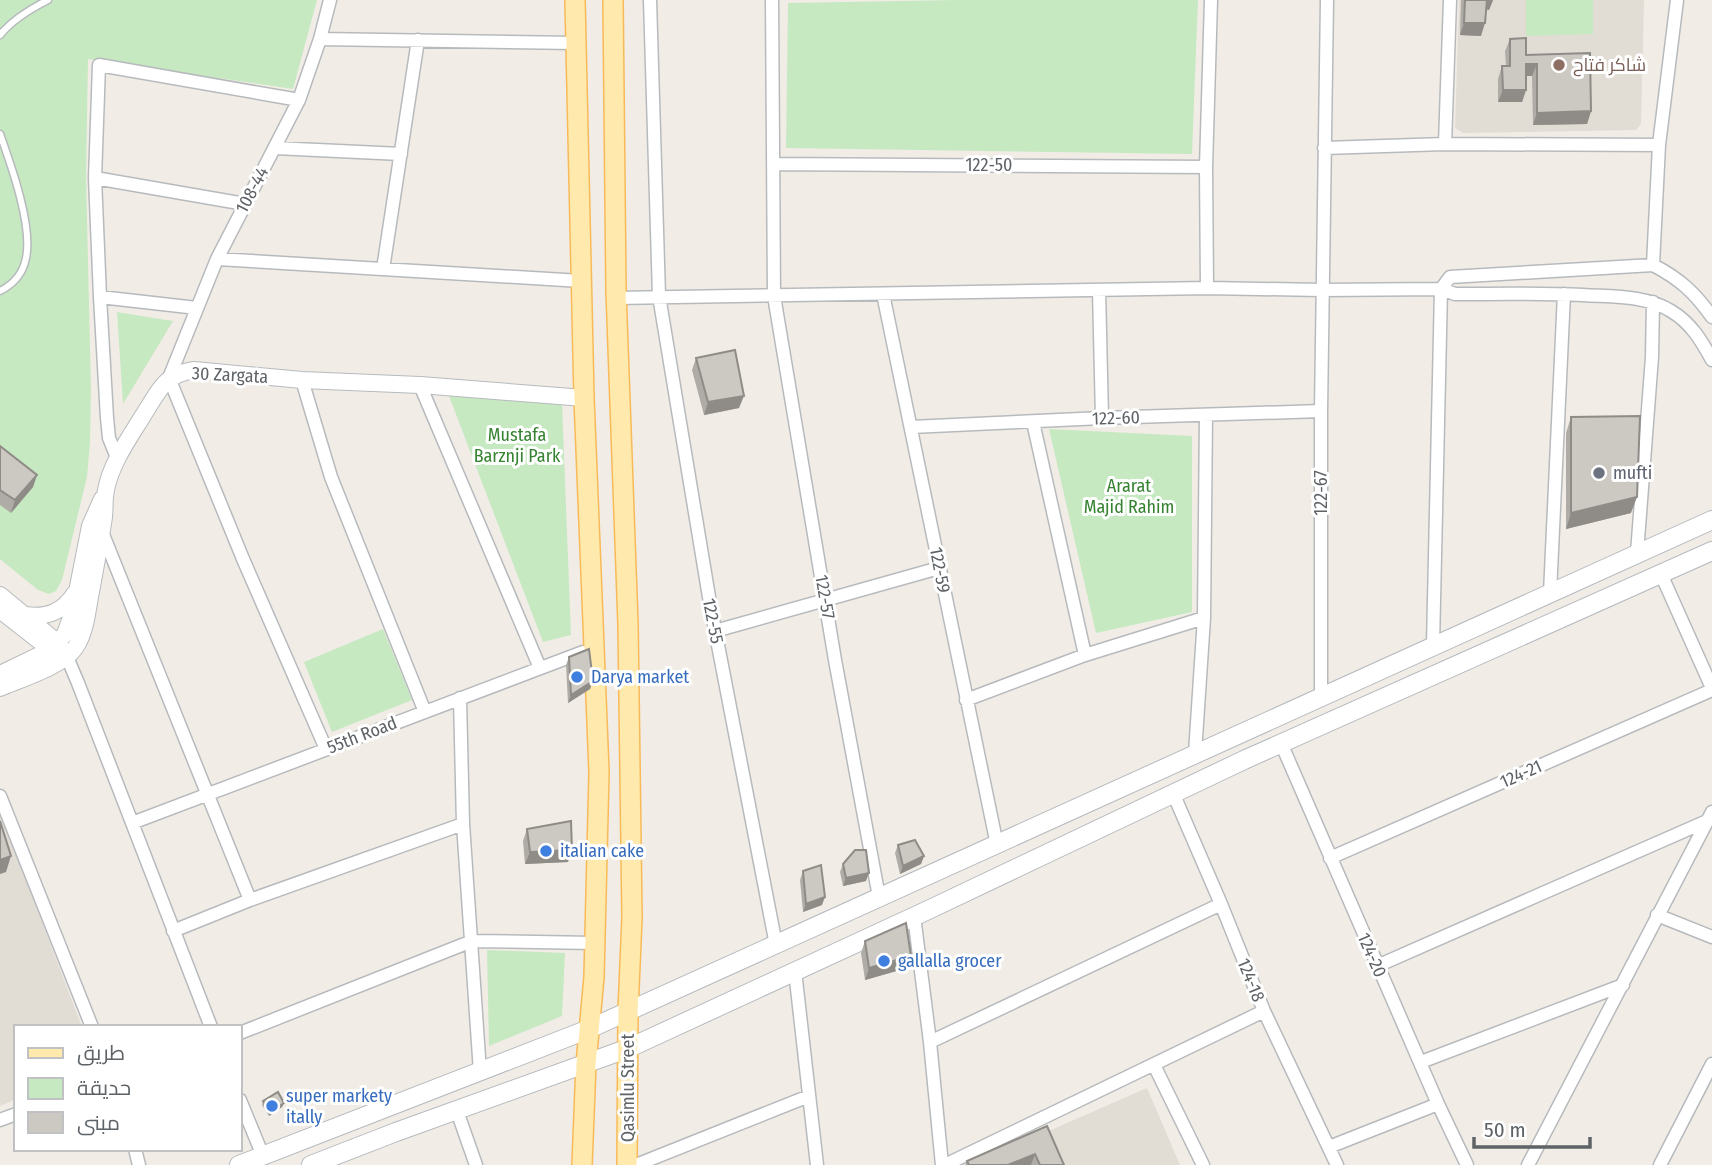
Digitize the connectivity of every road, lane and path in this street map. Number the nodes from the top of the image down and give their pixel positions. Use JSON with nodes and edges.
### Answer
{"nodes":[{"id":1,"x":48,"y":0,"type":"edge"},
{"id":2,"x":330,"y":0,"type":"edge"},
{"id":3,"x":575,"y":0,"type":"edge"},
{"id":4,"x":613,"y":0,"type":"edge"},
{"id":5,"x":650,"y":0,"type":"edge"},
{"id":6,"x":772,"y":0,"type":"edge"},
{"id":7,"x":1212,"y":0,"type":"edge"},
{"id":8,"x":1326,"y":0,"type":"edge"},
{"id":9,"x":1450,"y":0,"type":"edge"},
{"id":10,"x":1676,"y":0,"type":"edge"},
{"id":11,"x":0,"y":35,"type":"edge"},
{"id":12,"x":320,"y":39,"type":"junction"},
{"id":13,"x":418,"y":40,"type":"junction"},
{"id":14,"x":576,"y":43,"type":"junction"},
{"id":15,"x":299,"y":100,"type":"junction"},
{"id":16,"x":0,"y":134,"type":"edge"},
{"id":17,"x":1445,"y":144,"type":"junction"},
{"id":18,"x":1659,"y":145,"type":"junction"},
{"id":19,"x":275,"y":148,"type":"junction"},
{"id":20,"x":1324,"y":148,"type":"junction"},
{"id":21,"x":401,"y":154,"type":"junction"},
{"id":22,"x":773,"y":164,"type":"junction"},
{"id":23,"x":1206,"y":167,"type":"junction"},
{"id":24,"x":95,"y":178,"type":"junction"},
{"id":25,"x":245,"y":204,"type":"junction"},
{"id":26,"x":217,"y":259,"type":"junction"},
{"id":27,"x":1654,"y":265,"type":"junction"},
{"id":28,"x":383,"y":269,"type":"junction"},
{"id":29,"x":581,"y":281,"type":"junction"},
{"id":30,"x":1207,"y":289,"type":"junction"},
{"id":31,"x":1441,"y":289,"type":"junction"},
{"id":32,"x":0,"y":290,"type":"edge"},
{"id":33,"x":1099,"y":290,"type":"junction"},
{"id":34,"x":1322,"y":290,"type":"junction"},
{"id":35,"x":883,"y":294,"type":"junction"},
{"id":36,"x":1564,"y":294,"type":"junction"},
{"id":37,"x":659,"y":296,"type":"junction"},
{"id":38,"x":774,"y":296,"type":"junction"},
{"id":39,"x":100,"y":297,"type":"junction"},
{"id":40,"x":616,"y":298,"type":"junction"},
{"id":41,"x":1653,"y":303,"type":"junction"},
{"id":42,"x":197,"y":308,"type":"junction"},
{"id":43,"x":1712,"y":317,"type":"edge"},
{"id":44,"x":1712,"y":360,"type":"edge"},
{"id":45,"x":169,"y":379,"type":"junction"},
{"id":46,"x":302,"y":380,"type":"junction"},
{"id":47,"x":420,"y":384,"type":"junction"},
{"id":48,"x":584,"y":398,"type":"junction"},
{"id":49,"x":1321,"y":411,"type":"junction"},
{"id":50,"x":1206,"y":415,"type":"junction"},
{"id":51,"x":1102,"y":418,"type":"junction"},
{"id":52,"x":1033,"y":422,"type":"junction"},
{"id":53,"x":911,"y":427,"type":"junction"},
{"id":54,"x":117,"y":460,"type":"junction"},
{"id":55,"x":106,"y":490,"type":"junction"},
{"id":56,"x":1712,"y":520,"type":"edge"},
{"id":57,"x":102,"y":531,"type":"junction"},
{"id":58,"x":1712,"y":551,"type":"edge"},
{"id":59,"x":1637,"y":553,"type":"junction"},
{"id":60,"x":939,"y":568,"type":"junction"},
{"id":61,"x":1661,"y":574,"type":"junction"},
{"id":62,"x":76,"y":591,"type":"junction"},
{"id":63,"x":1550,"y":593,"type":"junction"},
{"id":64,"x":0,"y":595,"type":"edge"},
{"id":65,"x":825,"y":600,"type":"junction"},
{"id":66,"x":0,"y":610,"type":"edge"},
{"id":67,"x":26,"y":615,"type":"junction"},
{"id":68,"x":1204,"y":618,"type":"junction"},
{"id":69,"x":715,"y":631,"type":"junction"},
{"id":70,"x":1433,"y":645,"type":"junction"},
{"id":71,"x":54,"y":646,"type":"junction"},
{"id":72,"x":593,"y":648,"type":"junction"},
{"id":73,"x":1085,"y":655,"type":"junction"},
{"id":74,"x":67,"y":657,"type":"junction"},
{"id":75,"x":540,"y":668,"type":"junction"},
{"id":76,"x":0,"y":674,"type":"edge"},
{"id":77,"x":0,"y":688,"type":"edge"},
{"id":78,"x":1712,"y":689,"type":"edge"},
{"id":79,"x":1321,"y":696,"type":"junction"},
{"id":80,"x":460,"y":698,"type":"junction"},
{"id":81,"x":966,"y":700,"type":"junction"},
{"id":82,"x":425,"y":712,"type":"junction"},
{"id":83,"x":1234,"y":736,"type":"junction"},
{"id":84,"x":1281,"y":743,"type":"junction"},
{"id":85,"x":326,"y":749,"type":"junction"},
{"id":86,"x":1195,"y":753,"type":"junction"},
{"id":87,"x":1244,"y":760,"type":"junction"},
{"id":88,"x":1173,"y":793,"type":"junction"},
{"id":89,"x":208,"y":794,"type":"junction"},
{"id":90,"x":0,"y":796,"type":"edge"},
{"id":91,"x":1710,"y":816,"type":"edge"},
{"id":92,"x":131,"y":823,"type":"junction"},
{"id":93,"x":463,"y":824,"type":"junction"},
{"id":94,"x":997,"y":845,"type":"junction"},
{"id":95,"x":1330,"y":858,"type":"junction"},
{"id":96,"x":879,"y":897,"type":"junction"},
{"id":97,"x":250,"y":900,"type":"junction"},
{"id":98,"x":1221,"y":904,"type":"junction"},
{"id":99,"x":1657,"y":915,"type":"junction"},
{"id":100,"x":914,"y":916,"type":"junction"},
{"id":101,"x":173,"y":931,"type":"junction"},
{"id":102,"x":1712,"y":937,"type":"edge"},
{"id":103,"x":472,"y":941,"type":"junction"},
{"id":104,"x":594,"y":943,"type":"junction"},
{"id":105,"x":776,"y":945,"type":"junction"},
{"id":106,"x":1377,"y":966,"type":"junction"},
{"id":107,"x":794,"y":971,"type":"junction"},
{"id":108,"x":1623,"y":985,"type":"junction"},
{"id":109,"x":628,"y":1011,"type":"junction"},
{"id":110,"x":1264,"y":1011,"type":"junction"},
{"id":111,"x":91,"y":1025,"type":"edge"},
{"id":112,"x":210,"y":1025,"type":"edge"},
{"id":113,"x":589,"y":1028,"type":"junction"},
{"id":114,"x":242,"y":1032,"type":"edge"},
{"id":115,"x":930,"y":1042,"type":"junction"},
{"id":116,"x":629,"y":1048,"type":"junction"},
{"id":117,"x":1421,"y":1062,"type":"junction"},
{"id":118,"x":586,"y":1064,"type":"junction"},
{"id":119,"x":1712,"y":1064,"type":"edge"},
{"id":120,"x":1154,"y":1065,"type":"junction"},
{"id":121,"x":480,"y":1072,"type":"junction"},
{"id":122,"x":809,"y":1096,"type":"junction"},
{"id":123,"x":1438,"y":1104,"type":"junction"},
{"id":124,"x":242,"y":1105,"type":"edge"},
{"id":125,"x":386,"y":1108,"type":"junction"},
{"id":126,"x":457,"y":1111,"type":"junction"},
{"id":127,"x":396,"y":1132,"type":"junction"},
{"id":128,"x":1329,"y":1147,"type":"junction"},
{"id":129,"x":262,"y":1156,"type":"junction"},
{"id":130,"x":239,"y":1165,"type":"edge"},
{"id":131,"x":311,"y":1165,"type":"edge"},
{"id":132,"x":476,"y":1165,"type":"edge"},
{"id":133,"x":582,"y":1165,"type":"edge"},
{"id":134,"x":627,"y":1165,"type":"edge"},
{"id":135,"x":636,"y":1165,"type":"edge"},
{"id":136,"x":817,"y":1165,"type":"edge"},
{"id":137,"x":944,"y":1165,"type":"edge"},
{"id":138,"x":1203,"y":1165,"type":"edge"},
{"id":139,"x":1337,"y":1165,"type":"edge"},
{"id":140,"x":1467,"y":1165,"type":"edge"},
{"id":141,"x":1528,"y":1165,"type":"edge"},
{"id":142,"x":1660,"y":1165,"type":"edge"}],
"edges":[{"from":1,"to":11,"type":"lane"},
{"from":2,"to":12,"type":"street","name":"108-44"},
{"from":3,"to":14,"type":"main road"},
{"from":4,"to":40,"type":"main road","name":"Qasimlu Street"},
{"from":5,"to":37,"type":"street","name":"122-55"},
{"from":6,"to":22,"type":"street","name":"122-57"},
{"from":7,"to":23,"type":"street"},
{"from":8,"to":20,"type":"street","name":"122-67"},
{"from":9,"to":17,"type":"street"},
{"from":10,"to":18,"type":"street"},
{"from":12,"to":13,"type":"street"},
{"from":12,"to":15,"type":"street","name":"108-44"},
{"from":13,"to":14,"type":"street"},
{"from":13,"to":21,"type":"street"},
{"from":14,"to":29,"type":"main road"},
{"from":15,"to":19,"type":"street","name":"108-44"},
{"from":15,"to":24,"type":"street"},
{"from":16,"to":32,"type":"lane"},
{"from":17,"to":18,"type":"street"},
{"from":17,"to":20,"type":"street"},
{"from":18,"to":27,"type":"street"},
{"from":19,"to":21,"type":"street"},
{"from":19,"to":25,"type":"street","name":"108-44"},
{"from":20,"to":34,"type":"street","name":"122-67"},
{"from":21,"to":28,"type":"street"},
{"from":22,"to":23,"type":"street","name":"122-50"},
{"from":22,"to":38,"type":"street","name":"122-57"},
{"from":23,"to":30,"type":"street"},
{"from":24,"to":25,"type":"street"},
{"from":24,"to":39,"type":"street"},
{"from":25,"to":26,"type":"street","name":"108-44"},
{"from":26,"to":28,"type":"street"},
{"from":26,"to":42,"type":"street","name":"108-44"},
{"from":27,"to":31,"type":"street"},
{"from":27,"to":43,"type":"street"},
{"from":28,"to":29,"type":"street"},
{"from":29,"to":48,"type":"main road"},
{"from":30,"to":33,"type":"street"},
{"from":30,"to":34,"type":"street"},
{"from":31,"to":34,"type":"street"},
{"from":31,"to":36,"type":"street"},
{"from":31,"to":70,"type":"street"},
{"from":33,"to":35,"type":"street"},
{"from":33,"to":51,"type":"street"},
{"from":34,"to":49,"type":"street","name":"122-67"},
{"from":35,"to":38,"type":"street"},
{"from":35,"to":53,"type":"street","name":"122-59"},
{"from":36,"to":41,"type":"street"},
{"from":36,"to":63,"type":"street"},
{"from":37,"to":38,"type":"street"},
{"from":37,"to":40,"type":"street"},
{"from":37,"to":69,"type":"street","name":"122-55"},
{"from":38,"to":65,"type":"street","name":"122-57"},
{"from":39,"to":42,"type":"street"},
{"from":39,"to":54,"type":"street"},
{"from":40,"to":109,"type":"main road","name":"Qasimlu Street"},
{"from":41,"to":44,"type":"street"},
{"from":41,"to":59,"type":"street"},
{"from":42,"to":45,"type":"street","name":"108-44"},
{"from":45,"to":46,"type":"street","name":"30 Zargata"},
{"from":45,"to":54,"type":"street","name":"30 Zargata"},
{"from":45,"to":85,"type":"street"},
{"from":46,"to":47,"type":"street","name":"30 Zargata"},
{"from":46,"to":82,"type":"street"},
{"from":47,"to":48,"type":"street","name":"30 Zargata"},
{"from":47,"to":75,"type":"street"},
{"from":48,"to":72,"type":"main road"},
{"from":49,"to":50,"type":"street","name":"122-60"},
{"from":49,"to":79,"type":"street","name":"122-67"},
{"from":50,"to":51,"type":"street","name":"122-60"},
{"from":50,"to":68,"type":"street"},
{"from":51,"to":52,"type":"street","name":"122-60"},
{"from":52,"to":53,"type":"street","name":"122-60"},
{"from":52,"to":73,"type":"street"},
{"from":53,"to":60,"type":"street","name":"122-59"},
{"from":54,"to":55,"type":"street","name":"30 Zargata"},
{"from":55,"to":57,"type":"street","name":"30 Zargata"},
{"from":55,"to":62,"type":"street"},
{"from":56,"to":59,"type":"main road"},
{"from":57,"to":74,"type":"street","name":"30 Zargata"},
{"from":57,"to":89,"type":"street"},
{"from":58,"to":61,"type":"main road"},
{"from":59,"to":63,"type":"main road"},
{"from":60,"to":65,"type":"street"},
{"from":60,"to":81,"type":"street","name":"122-59"},
{"from":61,"to":78,"type":"street"},
{"from":61,"to":84,"type":"main road"},
{"from":62,"to":67,"type":"street"},
{"from":62,"to":71,"type":"street"},
{"from":63,"to":70,"type":"main road"},
{"from":64,"to":67,"type":"street"},
{"from":65,"to":69,"type":"street"},
{"from":65,"to":96,"type":"street","name":"122-57"},
{"from":66,"to":71,"type":"street"},
{"from":67,"to":71,"type":"street"},
{"from":68,"to":73,"type":"street"},
{"from":68,"to":86,"type":"street"},
{"from":69,"to":105,"type":"street","name":"122-55"},
{"from":70,"to":79,"type":"main road"},
{"from":71,"to":74,"type":"street"},
{"from":71,"to":76,"type":"street"},
{"from":72,"to":75,"type":"street","name":"55th Road"},
{"from":72,"to":104,"type":"main road"},
{"from":73,"to":81,"type":"street"},
{"from":74,"to":77,"type":"street"},
{"from":74,"to":92,"type":"street"},
{"from":75,"to":80,"type":"street","name":"55th Road"},
{"from":78,"to":95,"type":"street","name":"124-21"},
{"from":79,"to":83,"type":"main road"},
{"from":80,"to":82,"type":"street","name":"55th Road"},
{"from":80,"to":93,"type":"street"},
{"from":81,"to":94,"type":"street","name":"122-59"},
{"from":82,"to":85,"type":"street","name":"55th Road"},
{"from":83,"to":86,"type":"main road"},
{"from":83,"to":87,"type":"main road"},
{"from":84,"to":87,"type":"main road"},
{"from":84,"to":95,"type":"street","name":"124-20"},
{"from":85,"to":89,"type":"street","name":"55th Road"},
{"from":86,"to":94,"type":"main road"},
{"from":87,"to":88,"type":"main road"},
{"from":88,"to":98,"type":"street","name":"124-18"},
{"from":88,"to":100,"type":"main road"},
{"from":89,"to":92,"type":"street","name":"55th Road"},
{"from":89,"to":97,"type":"street"},
{"from":90,"to":111,"type":"street"},
{"from":91,"to":99,"type":"street"},
{"from":91,"to":106,"type":"street"},
{"from":92,"to":101,"type":"street"},
{"from":93,"to":97,"type":"street"},
{"from":93,"to":103,"type":"street"},
{"from":94,"to":96,"type":"main road"},
{"from":95,"to":106,"type":"street","name":"124-20"},
{"from":96,"to":105,"type":"main road"},
{"from":97,"to":101,"type":"street"},
{"from":98,"to":110,"type":"street","name":"124-18"},
{"from":98,"to":115,"type":"street"},
{"from":99,"to":102,"type":"street"},
{"from":99,"to":108,"type":"street"},
{"from":100,"to":107,"type":"main road"},
{"from":100,"to":115,"type":"street"},
{"from":101,"to":112,"type":"street"},
{"from":103,"to":104,"type":"street"},
{"from":103,"to":114,"type":"street"},
{"from":103,"to":121,"type":"street"},
{"from":104,"to":113,"type":"main road"},
{"from":105,"to":109,"type":"main road"},
{"from":106,"to":117,"type":"street","name":"124-20"},
{"from":107,"to":116,"type":"main road"},
{"from":107,"to":122,"type":"street"},
{"from":108,"to":117,"type":"street"},
{"from":108,"to":141,"type":"street"},
{"from":109,"to":113,"type":"main road"},
{"from":109,"to":116,"type":"main road","name":"Qasimlu Street"},
{"from":110,"to":120,"type":"street"},
{"from":110,"to":128,"type":"street","name":"124-18"},
{"from":113,"to":118,"type":"main road"},
{"from":113,"to":121,"type":"main road"},
{"from":115,"to":137,"type":"street"},
{"from":116,"to":118,"type":"main road"},
{"from":116,"to":134,"type":"main road","name":"Qasimlu Street"},
{"from":117,"to":123,"type":"street","name":"124-20"},
{"from":118,"to":126,"type":"main road"},
{"from":118,"to":133,"type":"main road"},
{"from":119,"to":142,"type":"street"},
{"from":120,"to":137,"type":"street"},
{"from":120,"to":138,"type":"street"},
{"from":121,"to":125,"type":"main road"},
{"from":122,"to":135,"type":"street"},
{"from":122,"to":136,"type":"street"},
{"from":123,"to":128,"type":"street"},
{"from":123,"to":140,"type":"street","name":"124-20"},
{"from":124,"to":129,"type":"street"},
{"from":125,"to":127,"type":"main road"},
{"from":125,"to":129,"type":"main road"},
{"from":126,"to":127,"type":"main road"},
{"from":126,"to":132,"type":"street"},
{"from":127,"to":131,"type":"main road"},
{"from":128,"to":139,"type":"street","name":"124-18"},
{"from":129,"to":130,"type":"main road"}]}
